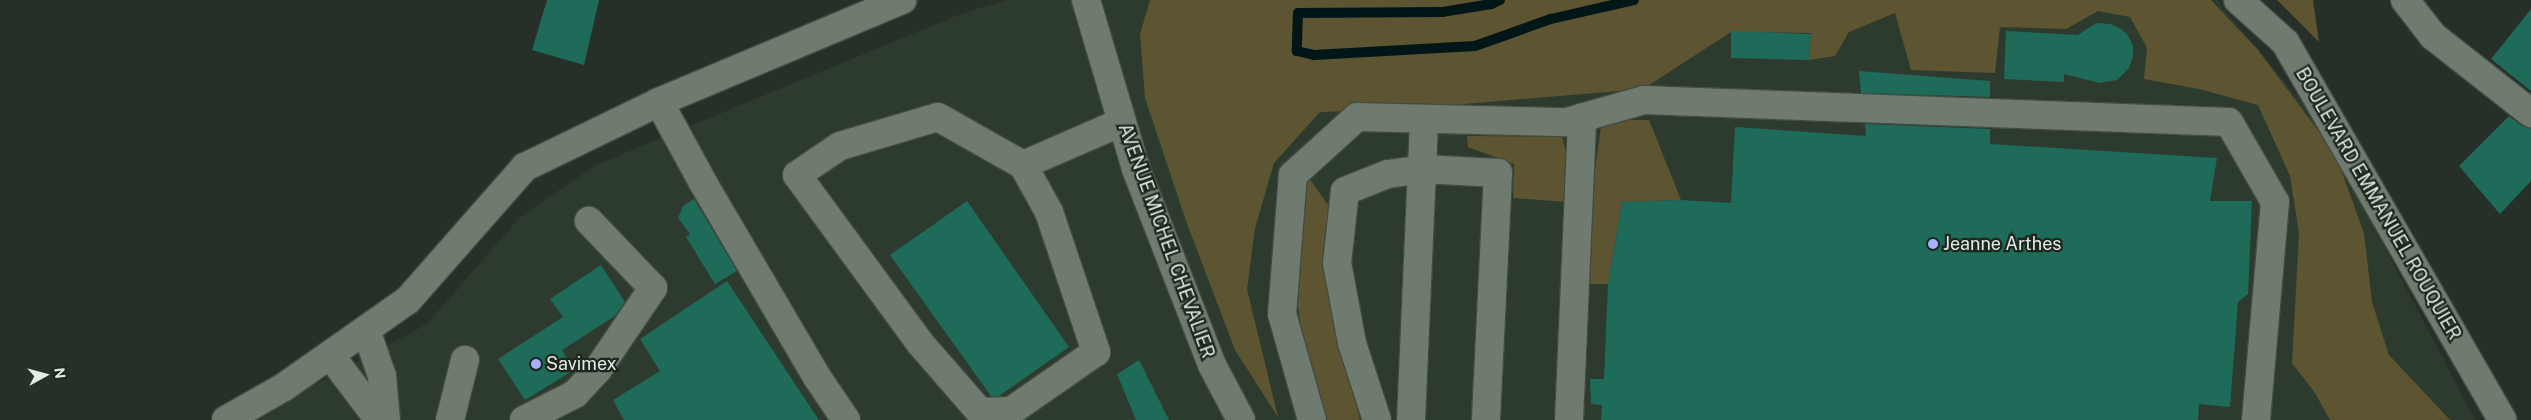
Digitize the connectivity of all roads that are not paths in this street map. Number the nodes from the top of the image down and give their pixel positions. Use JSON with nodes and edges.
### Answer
{"nodes":[{"id":1,"x":902,"y":0,"type":"edge"},
{"id":2,"x":1086,"y":0,"type":"edge"},
{"id":3,"x":2238,"y":0,"type":"edge"},
{"id":4,"x":2405,"y":0,"type":"edge"},
{"id":5,"x":659,"y":102,"type":"junction"},
{"id":6,"x":2531,"y":113,"type":"edge"},
{"id":7,"x":1582,"y":117,"type":"junction"},
{"id":8,"x":1424,"y":119,"type":"junction"},
{"id":9,"x":1122,"y":122,"type":"junction"},
{"id":10,"x":1023,"y":165,"type":"junction"},
{"id":11,"x":1422,"y":169,"type":"junction"},
{"id":12,"x":590,"y":221,"type":"dead end"},
{"id":13,"x":366,"y":330,"type":"junction"},
{"id":14,"x":330,"y":355,"type":"junction"},
{"id":15,"x":465,"y":360,"type":"dead end"},
{"id":16,"x":226,"y":420,"type":"edge"},
{"id":17,"x":379,"y":420,"type":"edge"},
{"id":18,"x":386,"y":420,"type":"edge"},
{"id":19,"x":450,"y":420,"type":"edge"},
{"id":20,"x":524,"y":420,"type":"edge"},
{"id":21,"x":846,"y":420,"type":"edge"},
{"id":22,"x":1241,"y":420,"type":"edge"},
{"id":23,"x":1312,"y":420,"type":"edge"},
{"id":24,"x":1377,"y":420,"type":"edge"},
{"id":25,"x":1411,"y":420,"type":"edge"},
{"id":26,"x":1486,"y":420,"type":"edge"},
{"id":27,"x":1569,"y":420,"type":"edge"},
{"id":28,"x":2256,"y":420,"type":"edge"},
{"id":29,"x":2502,"y":420,"type":"edge"}],
"edges":[{"from":1,"to":5,"type":"street"},
{"from":2,"to":9,"type":"street","name":"AVENUE MICHEL CHEVALIER"},
{"from":3,"to":29,"type":"street","name":"BOULEVARD EMMANUEL ROUQUIER"},
{"from":4,"to":6,"type":"street"},
{"from":5,"to":13,"type":"street"},
{"from":5,"to":21,"type":"street"},
{"from":7,"to":8,"type":"street"},
{"from":7,"to":27,"type":"street"},
{"from":7,"to":28,"type":"street"},
{"from":8,"to":11,"type":"street"},
{"from":8,"to":23,"type":"street"},
{"from":9,"to":10,"type":"street"},
{"from":9,"to":22,"type":"street","name":"AVENUE MICHEL CHEVALIER"},
{"from":10,"to":10,"type":"street"},
{"from":11,"to":24,"type":"street"},
{"from":11,"to":25,"type":"street"},
{"from":11,"to":26,"type":"street"},
{"from":12,"to":20,"type":"street"},
{"from":13,"to":14,"type":"street"},
{"from":13,"to":18,"type":"street"},
{"from":14,"to":16,"type":"street"},
{"from":14,"to":17,"type":"street"},
{"from":15,"to":19,"type":"street"}]}
